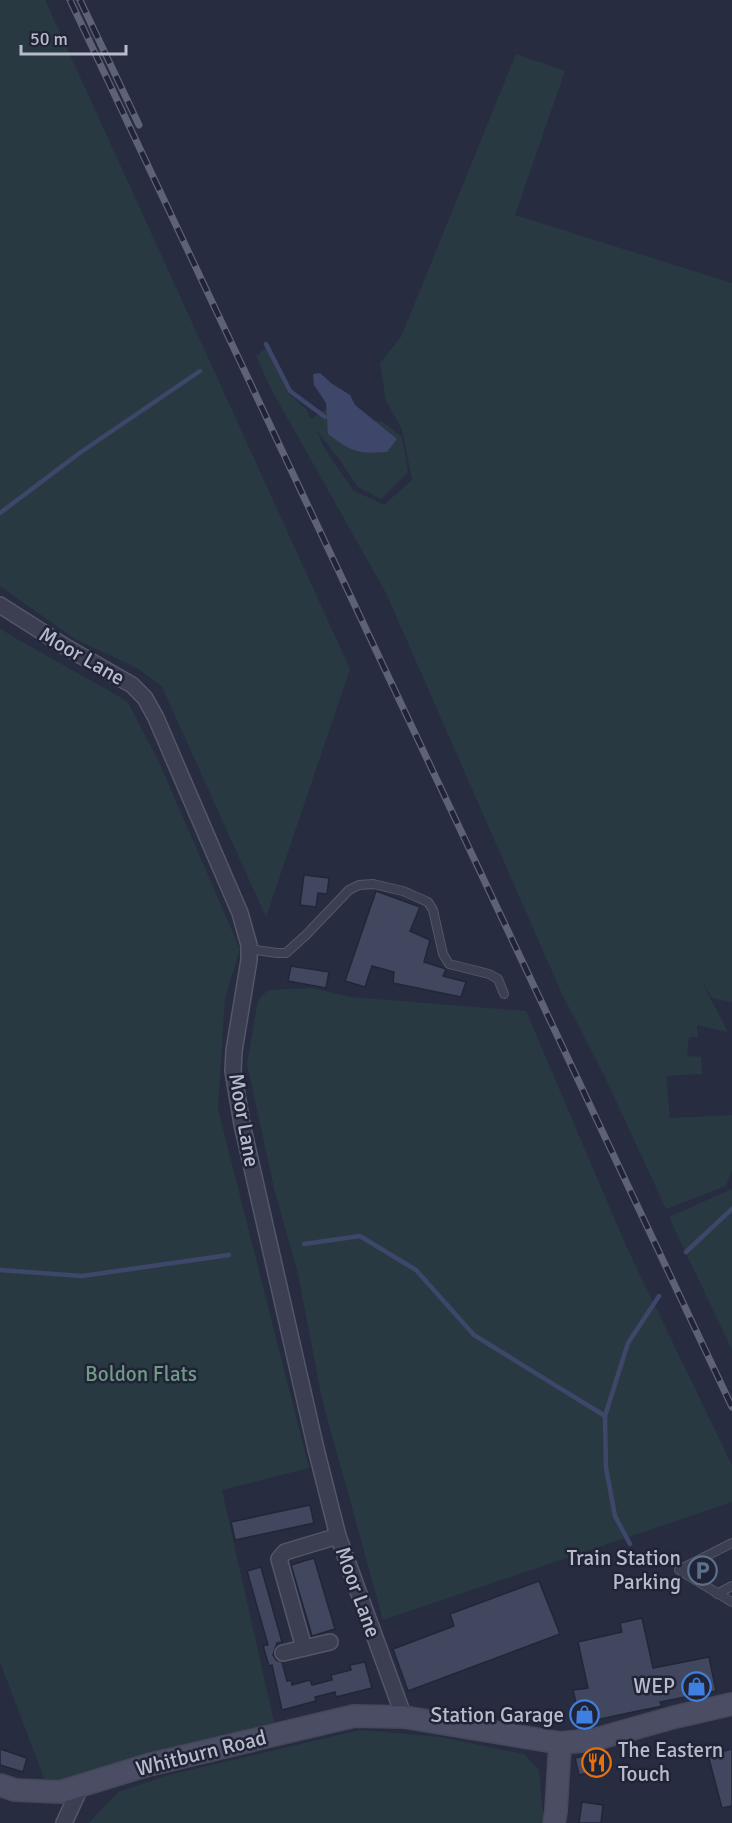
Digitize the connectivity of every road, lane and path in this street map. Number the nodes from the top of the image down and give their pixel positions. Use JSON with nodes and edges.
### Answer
{"nodes":[{"id":1,"x":0,"y":605,"type":"edge"},
{"id":2,"x":249,"y":949,"type":"junction"},
{"id":3,"x":504,"y":994,"type":"dead end"},
{"id":4,"x":338,"y":1536,"type":"junction"},
{"id":5,"x":732,"y":1543,"type":"edge"},
{"id":6,"x":732,"y":1586,"type":"edge"},
{"id":7,"x":717,"y":1594,"type":"junction"},
{"id":8,"x":732,"y":1602,"type":"edge"},
{"id":9,"x":330,"y":1642,"type":"dead end"},
{"id":10,"x":304,"y":1648,"type":"junction"},
{"id":11,"x":283,"y":1653,"type":"dead end"},
{"id":12,"x":732,"y":1704,"type":"edge"},
{"id":13,"x":404,"y":1717,"type":"junction"},
{"id":14,"x":560,"y":1743,"type":"junction"},
{"id":15,"x":0,"y":1785,"type":"edge"},
{"id":16,"x":81,"y":1786,"type":"junction"},
{"id":17,"x":64,"y":1823,"type":"edge"},
{"id":18,"x":554,"y":1823,"type":"edge"}],
"edges":[{"from":1,"to":2,"type":"street","name":"Moor Lane"},
{"from":2,"to":3,"type":"lane"},
{"from":2,"to":4,"type":"street","name":"Moor Lane"},
{"from":4,"to":10,"type":"street"},
{"from":4,"to":13,"type":"street","name":"Moor Lane"},
{"from":5,"to":7,"type":"lane"},
{"from":6,"to":7,"type":"lane"},
{"from":7,"to":8,"type":"lane"},
{"from":9,"to":10,"type":"street"},
{"from":10,"to":11,"type":"street"},
{"from":12,"to":14,"type":"main road","name":"Whitburn Road"},
{"from":13,"to":14,"type":"main road","name":"Whitburn Road"},
{"from":13,"to":16,"type":"main road","name":"Whitburn Road"},
{"from":14,"to":18,"type":"main road"},
{"from":15,"to":16,"type":"main road","name":"Whitburn Road"},
{"from":16,"to":17,"type":"street"}]}
